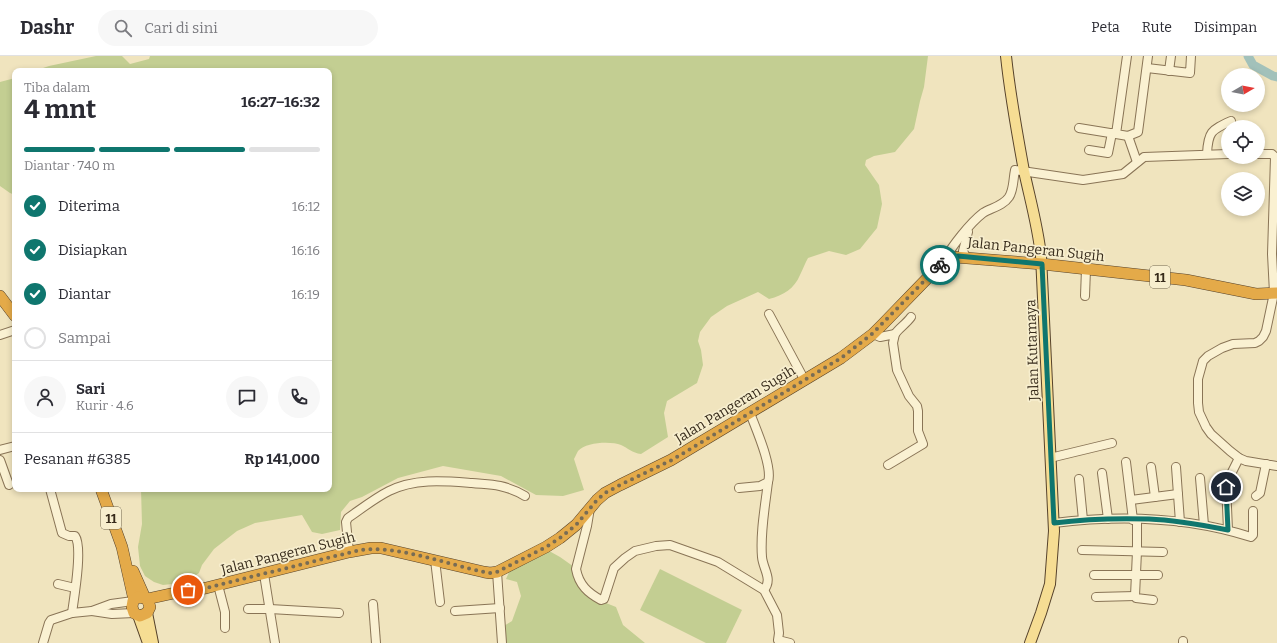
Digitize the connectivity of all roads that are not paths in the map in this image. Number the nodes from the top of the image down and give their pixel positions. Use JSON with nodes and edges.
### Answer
{"nodes":[{"id":1,"x":1006,"y":56,"type":"edge"},
{"id":2,"x":1127,"y":56,"type":"edge"},
{"id":3,"x":1148,"y":56,"type":"edge"},
{"id":4,"x":1171,"y":56,"type":"edge"},
{"id":5,"x":1191,"y":56,"type":"edge"},
{"id":6,"x":1147,"y":68,"type":"junction"},
{"id":7,"x":1169,"y":71,"type":"junction"},
{"id":8,"x":1221,"y":126,"type":"edge"},
{"id":9,"x":1079,"y":128,"type":"dead end"},
{"id":10,"x":1114,"y":134,"type":"junction"},
{"id":11,"x":1128,"y":136,"type":"junction"},
{"id":12,"x":1089,"y":150,"type":"dead end"},
{"id":13,"x":1207,"y":154,"type":"junction"},
{"id":14,"x":1221,"y":154,"type":"edge"},
{"id":15,"x":1265,"y":154,"type":"edge"},
{"id":16,"x":1137,"y":162,"type":"junction"},
{"id":17,"x":1024,"y":171,"type":"junction"},
{"id":18,"x":969,"y":227,"type":"junction"},
{"id":19,"x":966,"y":257,"type":"junction"},
{"id":20,"x":944,"y":261,"type":"junction"},
{"id":21,"x":1042,"y":264,"type":"junction"},
{"id":22,"x":1086,"y":269,"type":"junction"},
{"id":23,"x":1276,"y":293,"type":"edge"},
{"id":24,"x":1086,"y":296,"type":"dead end"},
{"id":25,"x":769,"y":314,"type":"dead end"},
{"id":26,"x":910,"y":317,"type":"dead end"},
{"id":27,"x":12,"y":331,"type":"edge"},
{"id":28,"x":872,"y":334,"type":"junction"},
{"id":29,"x":895,"y":334,"type":"junction"},
{"id":30,"x":0,"y":335,"type":"edge"},
{"id":31,"x":804,"y":379,"type":"junction"},
{"id":32,"x":750,"y":413,"type":"junction"},
{"id":33,"x":1112,"y":443,"type":"dead end"},
{"id":34,"x":12,"y":447,"type":"edge"},
{"id":35,"x":0,"y":450,"type":"edge"},
{"id":36,"x":1050,"y":458,"type":"junction"},
{"id":37,"x":1239,"y":458,"type":"junction"},
{"id":38,"x":0,"y":460,"type":"edge"},
{"id":39,"x":1126,"y":462,"type":"dead end"},
{"id":40,"x":1266,"y":464,"type":"junction"},
{"id":41,"x":888,"y":465,"type":"dead end"},
{"id":42,"x":1277,"y":466,"type":"edge"},
{"id":43,"x":1151,"y":467,"type":"dead end"},
{"id":44,"x":1176,"y":467,"type":"dead end"},
{"id":45,"x":1102,"y":473,"type":"dead end"},
{"id":46,"x":1200,"y":478,"type":"dead end"},
{"id":47,"x":1079,"y":479,"type":"dead end"},
{"id":48,"x":768,"y":482,"type":"junction"},
{"id":49,"x":9,"y":485,"type":"dead end"},
{"id":50,"x":739,"y":488,"type":"dead end"},
{"id":51,"x":51,"y":492,"type":"edge"},
{"id":52,"x":102,"y":492,"type":"edge"},
{"id":53,"x":1178,"y":494,"type":"junction"},
{"id":54,"x":525,"y":496,"type":"dead end"},
{"id":55,"x":1256,"y":496,"type":"dead end"},
{"id":56,"x":1155,"y":497,"type":"junction"},
{"id":57,"x":1131,"y":500,"type":"junction"},
{"id":58,"x":590,"y":507,"type":"junction"},
{"id":59,"x":1253,"y":511,"type":"dead end"},
{"id":60,"x":1108,"y":519,"type":"junction"},
{"id":61,"x":1135,"y":519,"type":"junction"},
{"id":62,"x":1083,"y":520,"type":"junction"},
{"id":63,"x":1180,"y":522,"type":"junction"},
{"id":64,"x":1054,"y":523,"type":"junction"},
{"id":65,"x":1204,"y":525,"type":"junction"},
{"id":66,"x":1228,"y":530,"type":"junction"},
{"id":67,"x":1082,"y":550,"type":"dead end"},
{"id":68,"x":1137,"y":551,"type":"junction"},
{"id":69,"x":349,"y":552,"type":"junction"},
{"id":70,"x":1163,"y":552,"type":"dead end"},
{"id":71,"x":435,"y":560,"type":"junction"},
{"id":72,"x":497,"y":572,"type":"junction"},
{"id":73,"x":264,"y":574,"type":"junction"},
{"id":74,"x":1094,"y":575,"type":"dead end"},
{"id":75,"x":1136,"y":575,"type":"junction"},
{"id":76,"x":1158,"y":575,"type":"dead end"},
{"id":77,"x":58,"y":584,"type":"dead end"},
{"id":78,"x":218,"y":585,"type":"junction"},
{"id":79,"x":75,"y":588,"type":"junction"},
{"id":80,"x":764,"y":590,"type":"junction"},
{"id":81,"x":1135,"y":596,"type":"junction"},
{"id":82,"x":1096,"y":597,"type":"dead end"},
{"id":83,"x":1153,"y":600,"type":"dead end"},
{"id":84,"x":440,"y":602,"type":"dead end"},
{"id":85,"x":373,"y":604,"type":"dead end"},
{"id":86,"x":141,"y":606,"type":"junction"},
{"id":87,"x":500,"y":608,"type":"junction"},
{"id":88,"x":248,"y":609,"type":"dead end"},
{"id":89,"x":270,"y":609,"type":"junction"},
{"id":90,"x":92,"y":611,"type":"junction"},
{"id":91,"x":455,"y":611,"type":"dead end"},
{"id":92,"x":72,"y":613,"type":"junction"},
{"id":93,"x":339,"y":613,"type":"dead end"},
{"id":94,"x":225,"y":628,"type":"dead end"},
{"id":95,"x":43,"y":643,"type":"edge"},
{"id":96,"x":148,"y":643,"type":"edge"},
{"id":97,"x":153,"y":643,"type":"edge"},
{"id":98,"x":275,"y":643,"type":"edge"},
{"id":99,"x":376,"y":643,"type":"edge"},
{"id":100,"x":502,"y":643,"type":"edge"},
{"id":101,"x":790,"y":643,"type":"edge"},
{"id":102,"x":1030,"y":643,"type":"edge"}],
"edges":[{"from":1,"to":17,"type":"main road","name":"Jalan Kutamaya"},
{"from":2,"to":10,"type":"street"},
{"from":3,"to":6,"type":"street"},
{"from":4,"to":7,"type":"street"},
{"from":5,"to":7,"type":"street"},
{"from":6,"to":7,"type":"street"},
{"from":6,"to":11,"type":"street"},
{"from":8,"to":13,"type":"street"},
{"from":9,"to":10,"type":"street"},
{"from":10,"to":11,"type":"street"},
{"from":10,"to":12,"type":"street"},
{"from":11,"to":16,"type":"street"},
{"from":13,"to":14,"type":"street"},
{"from":13,"to":16,"type":"street"},
{"from":15,"to":23,"type":"street"},
{"from":16,"to":17,"type":"street"},
{"from":17,"to":18,"type":"street"},
{"from":17,"to":21,"type":"main road","name":"Jalan Kutamaya"},
{"from":18,"to":19,"type":"street"},
{"from":18,"to":20,"type":"street"},
{"from":19,"to":20,"type":"highway","name":"Jalan Pangeran Sugih","number":"11"},
{"from":19,"to":21,"type":"highway","name":"Jalan Pangeran Sugih","number":"11"},
{"from":20,"to":28,"type":"highway","name":"Jalan Pangeran Sugih"},
{"from":21,"to":22,"type":"highway","name":"Jalan Pangeran Sugih","number":"11"},
{"from":21,"to":36,"type":"main road","name":"Jalan Kutamaya"},
{"from":22,"to":23,"type":"highway","name":"Jalan Pangeran Sugih","number":"11"},
{"from":22,"to":24,"type":"street"},
{"from":23,"to":37,"type":"street"},
{"from":25,"to":31,"type":"street"},
{"from":26,"to":29,"type":"street"},
{"from":27,"to":30,"type":"street"},
{"from":28,"to":29,"type":"street"},
{"from":28,"to":31,"type":"highway","name":"Jalan Pangeran Sugih"},
{"from":29,"to":41,"type":"street"},
{"from":31,"to":32,"type":"highway","name":"Jalan Pangeran Sugih"},
{"from":32,"to":48,"type":"street"},
{"from":32,"to":58,"type":"highway","name":"Jalan Pangeran Sugih"},
{"from":33,"to":36,"type":"street"},
{"from":34,"to":35,"type":"street"},
{"from":36,"to":64,"type":"main road","name":"Jalan Kutamaya"},
{"from":37,"to":40,"type":"street"},
{"from":37,"to":66,"type":"street"},
{"from":38,"to":49,"type":"street"},
{"from":39,"to":57,"type":"street"},
{"from":40,"to":42,"type":"street"},
{"from":40,"to":55,"type":"street"},
{"from":43,"to":56,"type":"street"},
{"from":44,"to":53,"type":"street"},
{"from":45,"to":60,"type":"street"},
{"from":46,"to":65,"type":"street"},
{"from":47,"to":62,"type":"street"},
{"from":48,"to":50,"type":"street"},
{"from":48,"to":80,"type":"street"},
{"from":51,"to":79,"type":"street"},
{"from":52,"to":86,"type":"highway","number":"11"},
{"from":53,"to":56,"type":"street"},
{"from":53,"to":63,"type":"street"},
{"from":54,"to":69,"type":"street"},
{"from":56,"to":57,"type":"street"},
{"from":57,"to":61,"type":"street"},
{"from":58,"to":72,"type":"highway","name":"Jalan Pangeran Sugih"},
{"from":58,"to":80,"type":"street"},
{"from":59,"to":66,"type":"street"},
{"from":60,"to":61,"type":"street"},
{"from":60,"to":62,"type":"street"},
{"from":61,"to":63,"type":"street"},
{"from":61,"to":68,"type":"street"},
{"from":62,"to":64,"type":"street"},
{"from":63,"to":65,"type":"street"},
{"from":64,"to":102,"type":"main road","name":"Jalan Kutamaya"},
{"from":65,"to":66,"type":"street"},
{"from":67,"to":68,"type":"street"},
{"from":68,"to":70,"type":"street"},
{"from":68,"to":75,"type":"street"},
{"from":69,"to":71,"type":"highway","name":"Jalan Pangeran Sugih"},
{"from":69,"to":73,"type":"highway","name":"Jalan Pangeran Sugih"},
{"from":71,"to":72,"type":"highway","name":"Jalan Pangeran Sugih"},
{"from":71,"to":84,"type":"street"},
{"from":72,"to":87,"type":"street"},
{"from":73,"to":78,"type":"highway","name":"Jalan Pangeran Sugih"},
{"from":73,"to":89,"type":"street"},
{"from":74,"to":75,"type":"street"},
{"from":75,"to":76,"type":"street"},
{"from":75,"to":81,"type":"street"},
{"from":77,"to":79,"type":"street"},
{"from":78,"to":86,"type":"highway","name":"Jalan Pangeran Sugih"},
{"from":78,"to":94,"type":"street"},
{"from":79,"to":92,"type":"street"},
{"from":80,"to":101,"type":"street"},
{"from":81,"to":82,"type":"street"},
{"from":81,"to":83,"type":"street"},
{"from":85,"to":99,"type":"street"},
{"from":86,"to":90,"type":"street"},
{"from":86,"to":90,"type":"street"},
{"from":86,"to":96,"type":"main road"},
{"from":86,"to":97,"type":"main road"},
{"from":87,"to":91,"type":"street"},
{"from":87,"to":100,"type":"street"},
{"from":88,"to":89,"type":"street"},
{"from":89,"to":93,"type":"street"},
{"from":89,"to":98,"type":"street"},
{"from":90,"to":92,"type":"street"},
{"from":92,"to":95,"type":"street"}]}
